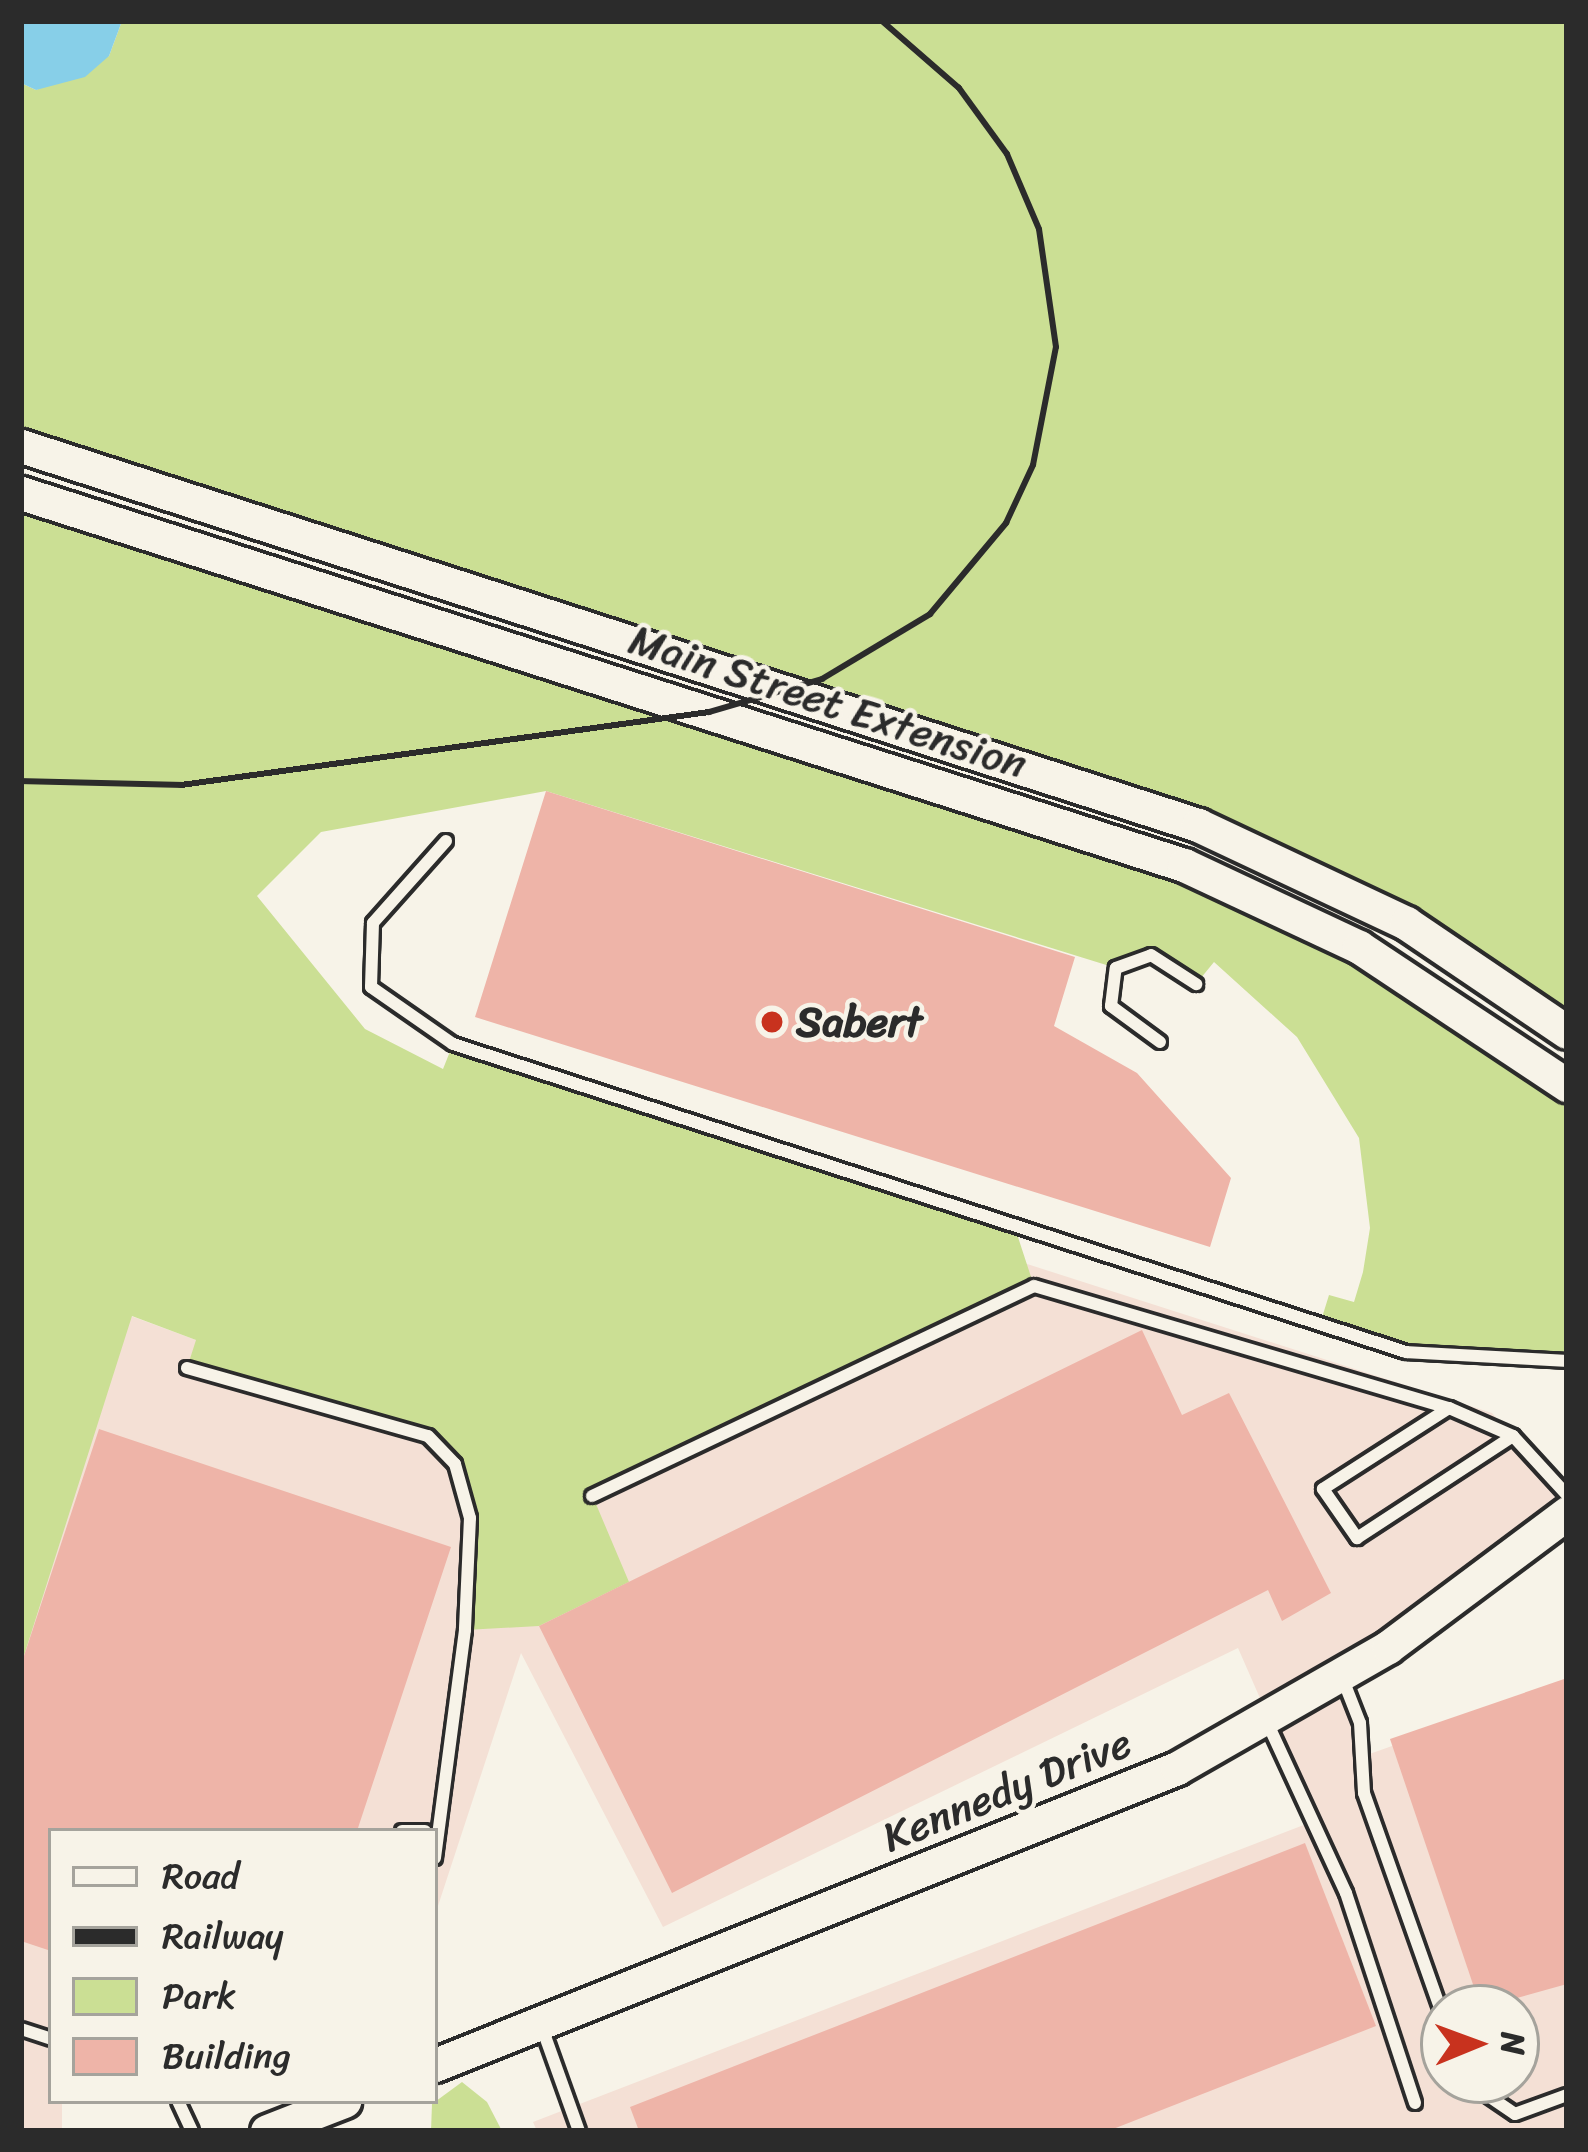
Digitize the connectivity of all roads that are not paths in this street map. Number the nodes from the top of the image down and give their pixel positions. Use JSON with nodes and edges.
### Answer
{"nodes":[{"id":1,"x":21,"y":446,"type":"edge"},
{"id":2,"x":21,"y":493,"type":"edge"},
{"id":3,"x":446,"y":841,"type":"dead end"},
{"id":4,"x":1196,"y":984,"type":"dead end"},
{"id":5,"x":1567,"y":1032,"type":"edge"},
{"id":6,"x":1160,"y":1042,"type":"dead end"},
{"id":7,"x":1567,"y":1085,"type":"edge"},
{"id":8,"x":1567,"y":1360,"type":"edge"},
{"id":9,"x":187,"y":1368,"type":"dead end"},
{"id":10,"x":1450,"y":1408,"type":"junction"},
{"id":11,"x":1513,"y":1436,"type":"junction"},
{"id":12,"x":1567,"y":1495,"type":"edge"},
{"id":13,"x":592,"y":1496,"type":"dead end"},
{"id":14,"x":1567,"y":1513,"type":"edge"},
{"id":15,"x":1342,"y":1676,"type":"junction"},
{"id":16,"x":1266,"y":1721,"type":"junction"},
{"id":17,"x":434,"y":1828,"type":"edge"},
{"id":18,"x":1432,"y":1984,"type":"edge"},
{"id":19,"x":540,"y":2024,"type":"junction"},
{"id":20,"x":438,"y":2064,"type":"edge"},
{"id":21,"x":1567,"y":2095,"type":"edge"},
{"id":22,"x":1415,"y":2103,"type":"dead end"},
{"id":23,"x":336,"y":2104,"type":"edge"},
{"id":24,"x":1500,"y":2104,"type":"edge"},
{"id":25,"x":267,"y":2131,"type":"edge"},
{"id":26,"x":579,"y":2131,"type":"edge"}],
"edges":[{"from":1,"to":5,"type":"main road","name":"Main Street Extension"},
{"from":2,"to":7,"type":"main road","name":"Main Street Extension"},
{"from":3,"to":8,"type":"lane"},
{"from":4,"to":6,"type":"lane"},
{"from":9,"to":17,"type":"lane"},
{"from":10,"to":11,"type":"lane"},
{"from":10,"to":11,"type":"lane"},
{"from":10,"to":13,"type":"lane"},
{"from":11,"to":12,"type":"lane"},
{"from":14,"to":15,"type":"main road","name":"Kennedy Drive"},
{"from":15,"to":16,"type":"main road","name":"Kennedy Drive"},
{"from":15,"to":18,"type":"lane"},
{"from":16,"to":19,"type":"main road","name":"Kennedy Drive"},
{"from":16,"to":22,"type":"lane"},
{"from":19,"to":20,"type":"main road","name":"Kennedy Drive"},
{"from":19,"to":26,"type":"lane"},
{"from":21,"to":24,"type":"lane"},
{"from":23,"to":25,"type":"main road"}]}
